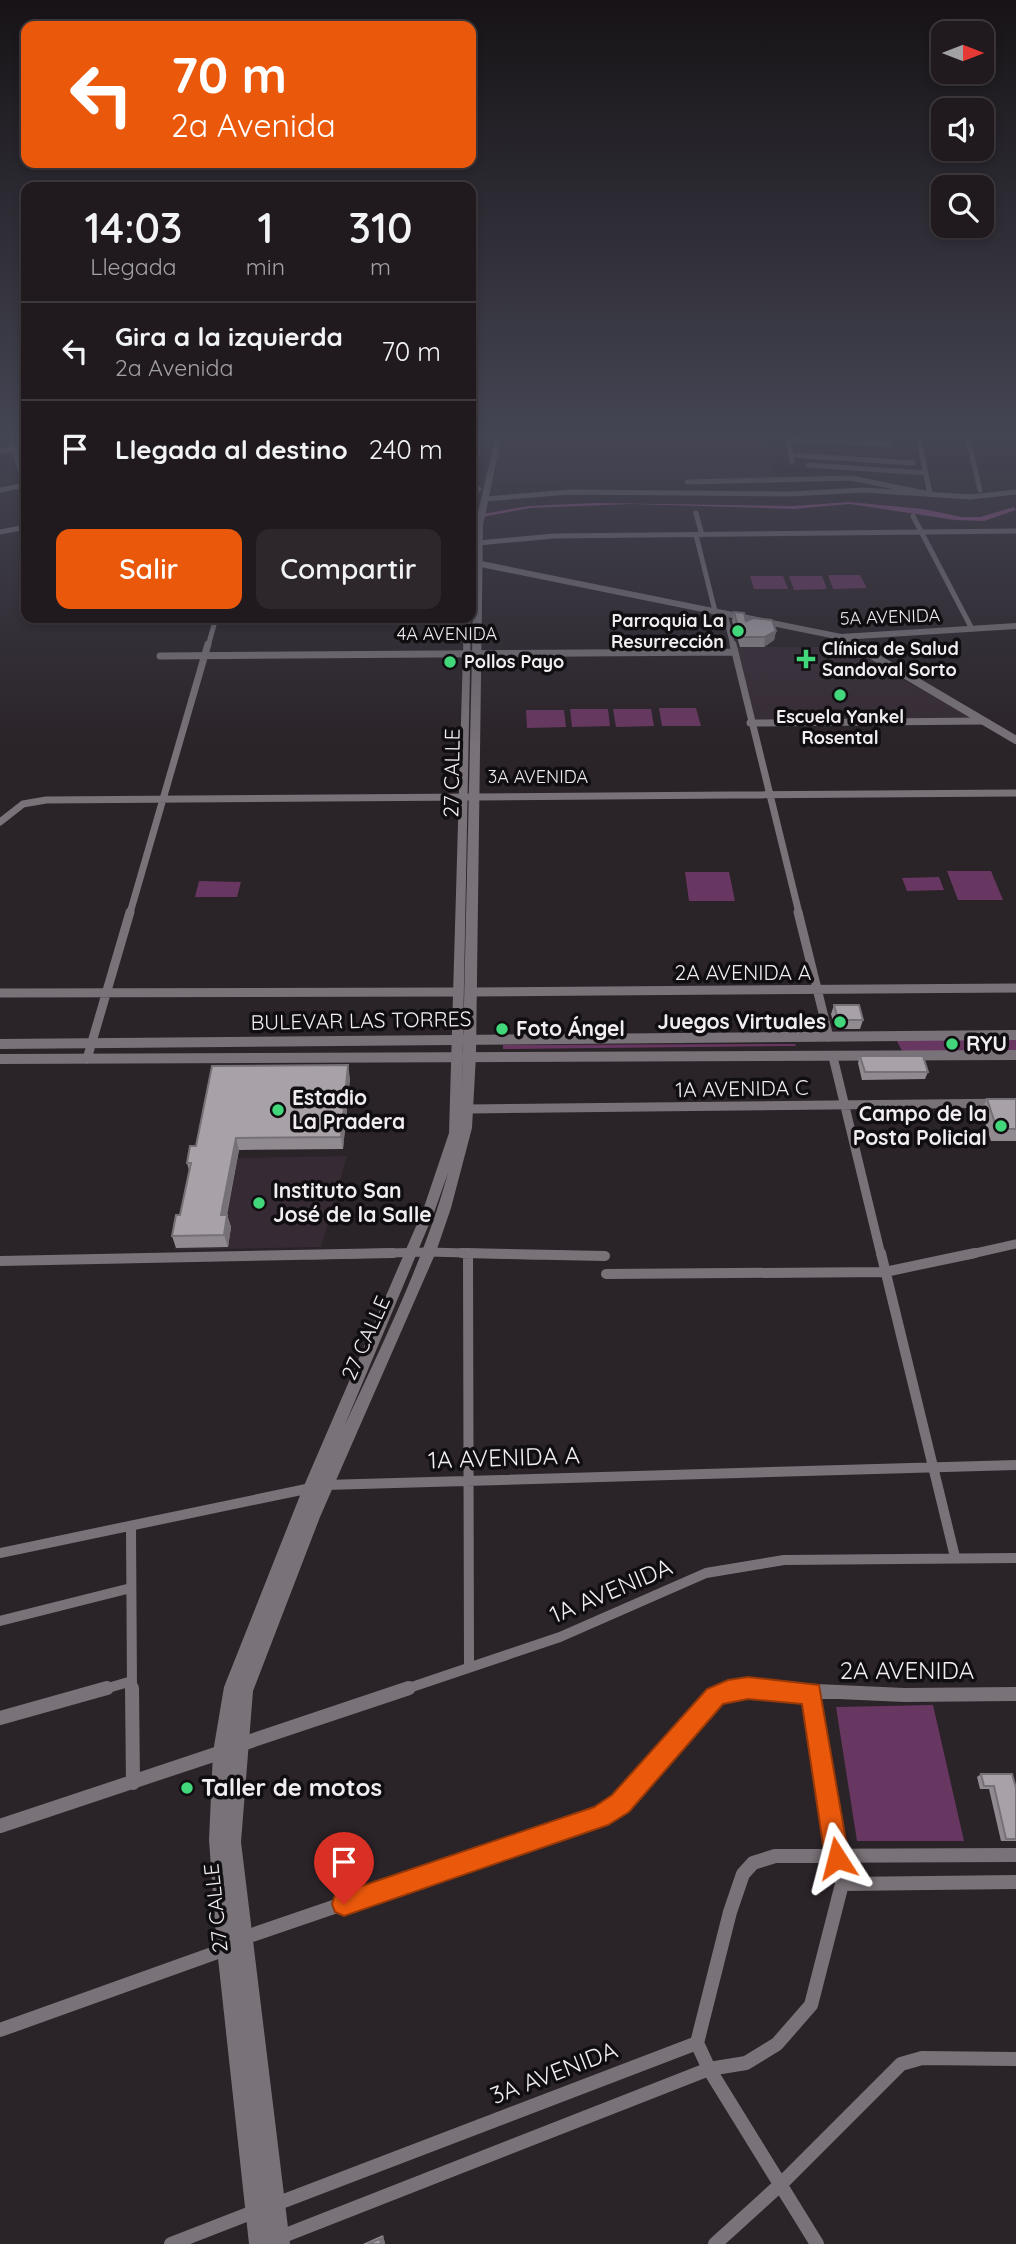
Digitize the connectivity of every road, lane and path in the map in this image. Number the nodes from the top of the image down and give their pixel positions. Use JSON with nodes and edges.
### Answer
{"nodes":[{"id":1,"x":500,"y":540,"type":"edge"},
{"id":2,"x":700,"y":540,"type":"edge"},
{"id":3,"x":925,"y":540,"type":"edge"},
{"id":4,"x":476,"y":544,"type":"edge"},
{"id":5,"x":476,"y":562,"type":"edge"},
{"id":6,"x":715,"y":611,"type":"junction"},
{"id":7,"x":725,"y":613,"type":"junction"},
{"id":8,"x":214,"y":623,"type":"edge"},
{"id":9,"x":469,"y":623,"type":"edge"},
{"id":10,"x":473,"y":623,"type":"edge"},
{"id":11,"x":1016,"y":626,"type":"edge"},
{"id":12,"x":972,"y":629,"type":"junction"},
{"id":13,"x":841,"y":637,"type":"junction"},
{"id":14,"x":734,"y":652,"type":"junction"},
{"id":15,"x":472,"y":654,"type":"junction"},
{"id":16,"x":160,"y":656,"type":"dead end"},
{"id":17,"x":203,"y":656,"type":"junction"},
{"id":18,"x":983,"y":721,"type":"junction"},
{"id":19,"x":750,"y":723,"type":"junction"},
{"id":20,"x":1016,"y":740,"type":"edge"},
{"id":21,"x":1016,"y":793,"type":"edge"},
{"id":22,"x":768,"y":795,"type":"junction"},
{"id":23,"x":468,"y":797,"type":"junction"},
{"id":24,"x":163,"y":799,"type":"junction"},
{"id":25,"x":0,"y":822,"type":"edge"},
{"id":26,"x":1016,"y":988,"type":"edge"},
{"id":27,"x":816,"y":990,"type":"junction"},
{"id":28,"x":465,"y":992,"type":"junction"},
{"id":29,"x":0,"y":993,"type":"edge"},
{"id":30,"x":107,"y":994,"type":"junction"},
{"id":31,"x":1016,"y":1035,"type":"edge"},
{"id":32,"x":829,"y":1037,"type":"junction"},
{"id":33,"x":464,"y":1039,"type":"junction"},
{"id":34,"x":0,"y":1044,"type":"edge"},
{"id":35,"x":91,"y":1044,"type":"junction"},
{"id":36,"x":470,"y":1055,"type":"junction"},
{"id":37,"x":1016,"y":1055,"type":"edge"},
{"id":38,"x":833,"y":1057,"type":"junction"},
{"id":39,"x":0,"y":1059,"type":"edge"},
{"id":40,"x":87,"y":1059,"type":"junction"},
{"id":41,"x":1016,"y":1103,"type":"edge"},
{"id":42,"x":845,"y":1105,"type":"junction"},
{"id":43,"x":468,"y":1109,"type":"junction"},
{"id":44,"x":1016,"y":1244,"type":"edge"},
{"id":45,"x":411,"y":1252,"type":"junction"},
{"id":46,"x":429,"y":1252,"type":"junction"},
{"id":47,"x":468,"y":1253,"type":"junction"},
{"id":48,"x":605,"y":1256,"type":"dead end"},
{"id":49,"x":0,"y":1261,"type":"edge"},
{"id":50,"x":885,"y":1272,"type":"junction"},
{"id":51,"x":606,"y":1274,"type":"dead end"},
{"id":52,"x":1016,"y":1465,"type":"edge"},
{"id":53,"x":933,"y":1467,"type":"junction"},
{"id":54,"x":468,"y":1480,"type":"junction"},
{"id":55,"x":319,"y":1486,"type":"junction"},
{"id":56,"x":131,"y":1526,"type":"junction"},
{"id":57,"x":0,"y":1553,"type":"edge"},
{"id":58,"x":955,"y":1558,"type":"junction"},
{"id":59,"x":1016,"y":1558,"type":"edge"},
{"id":60,"x":131,"y":1588,"type":"junction"},
{"id":61,"x":0,"y":1620,"type":"edge"},
{"id":62,"x":468,"y":1666,"type":"junction"},
{"id":63,"x":132,"y":1681,"type":"junction"},
{"id":64,"x":811,"y":1693,"type":"junction"},
{"id":65,"x":1016,"y":1693,"type":"edge"},
{"id":66,"x":0,"y":1718,"type":"edge"},
{"id":67,"x":230,"y":1749,"type":"junction"},
{"id":68,"x":133,"y":1783,"type":"junction"},
{"id":69,"x":0,"y":1826,"type":"edge"},
{"id":70,"x":1016,"y":1855,"type":"edge"},
{"id":71,"x":837,"y":1858,"type":"junction"},
{"id":72,"x":1016,"y":1882,"type":"edge"},
{"id":73,"x":842,"y":1884,"type":"junction"},
{"id":74,"x":234,"y":1944,"type":"junction"},
{"id":75,"x":0,"y":2030,"type":"edge"},
{"id":76,"x":696,"y":2043,"type":"junction"},
{"id":77,"x":1016,"y":2059,"type":"edge"},
{"id":78,"x":709,"y":2069,"type":"junction"},
{"id":79,"x":781,"y":2184,"type":"junction"},
{"id":80,"x":275,"y":2205,"type":"junction"},
{"id":81,"x":256,"y":2211,"type":"junction"},
{"id":82,"x":272,"y":2243,"type":"edge"},
{"id":83,"x":171,"y":2244,"type":"edge"},
{"id":84,"x":715,"y":2244,"type":"edge"},
{"id":85,"x":817,"y":2244,"type":"edge"}],
"edges":[{"from":1,"to":4,"type":"street"},
{"from":2,"to":6,"type":"street"},
{"from":3,"to":12,"type":"street"},
{"from":5,"to":6,"type":"street","name":"5A AVENIDA"},
{"from":6,"to":7,"type":"street","name":"5A AVENIDA"},
{"from":7,"to":13,"type":"street","name":"5A AVENIDA"},
{"from":7,"to":14,"type":"street"},
{"from":8,"to":17,"type":"street"},
{"from":9,"to":15,"type":"main road","name":"27 CALLE"},
{"from":10,"to":15,"type":"main road","name":"27 CALLE"},
{"from":11,"to":12,"type":"street","name":"5A AVENIDA"},
{"from":12,"to":13,"type":"street","name":"5A AVENIDA"},
{"from":13,"to":18,"type":"street"},
{"from":14,"to":15,"type":"street","name":"4A AVENIDA"},
{"from":14,"to":19,"type":"street"},
{"from":15,"to":17,"type":"street","name":"4A AVENIDA"},
{"from":15,"to":23,"type":"main road","name":"27 CALLE"},
{"from":16,"to":17,"type":"street","name":"4A AVENIDA"},
{"from":17,"to":24,"type":"street"},
{"from":18,"to":19,"type":"street"},
{"from":18,"to":20,"type":"street"},
{"from":19,"to":22,"type":"street"},
{"from":21,"to":22,"type":"street","name":"3A AVENIDA"},
{"from":22,"to":23,"type":"street","name":"3A AVENIDA"},
{"from":22,"to":27,"type":"street"},
{"from":23,"to":24,"type":"street","name":"3A AVENIDA"},
{"from":23,"to":28,"type":"main road","name":"27 CALLE"},
{"from":24,"to":25,"type":"street","name":"3A AVENIDA"},
{"from":24,"to":30,"type":"street"},
{"from":26,"to":27,"type":"street","name":"2A AVENIDA A"},
{"from":27,"to":28,"type":"street","name":"2A AVENIDA A"},
{"from":27,"to":32,"type":"street"},
{"from":28,"to":30,"type":"street","name":"2A AVENIDA A"},
{"from":28,"to":33,"type":"main road","name":"27 CALLE"},
{"from":29,"to":30,"type":"street","name":"2A AVENIDA A"},
{"from":30,"to":35,"type":"street"},
{"from":31,"to":32,"type":"street","name":"BULEVAR LAS TORRES"},
{"from":32,"to":33,"type":"street","name":"BULEVAR LAS TORRES"},
{"from":33,"to":35,"type":"street","name":"BULEVAR LAS TORRES"},
{"from":33,"to":36,"type":"main road","name":"27 CALLE"},
{"from":34,"to":35,"type":"street","name":"BULEVAR LAS TORRES"},
{"from":35,"to":40,"type":"street"},
{"from":36,"to":38,"type":"street","name":"BULEVAR LAS TORRES"},
{"from":36,"to":40,"type":"street","name":"BULEVAR LAS TORRES"},
{"from":36,"to":43,"type":"main road","name":"27 CALLE"},
{"from":36,"to":45,"type":"main road","name":"27 CALLE"},
{"from":37,"to":38,"type":"street","name":"BULEVAR LAS TORRES"},
{"from":38,"to":42,"type":"street"},
{"from":39,"to":40,"type":"street","name":"BULEVAR LAS TORRES"},
{"from":41,"to":42,"type":"street","name":"1A AVENIDA C"},
{"from":42,"to":43,"type":"street","name":"1A AVENIDA C"},
{"from":42,"to":50,"type":"street"},
{"from":43,"to":46,"type":"main road","name":"27 CALLE"},
{"from":44,"to":50,"type":"street"},
{"from":45,"to":46,"type":"street"},
{"from":45,"to":49,"type":"street"},
{"from":45,"to":55,"type":"main road","name":"27 CALLE"},
{"from":46,"to":47,"type":"street"},
{"from":46,"to":55,"type":"main road","name":"27 CALLE"},
{"from":47,"to":48,"type":"street"},
{"from":47,"to":54,"type":"street"},
{"from":50,"to":51,"type":"street"},
{"from":50,"to":53,"type":"street"},
{"from":52,"to":53,"type":"street","name":"1A AVENIDA A"},
{"from":53,"to":54,"type":"street","name":"1A AVENIDA A"},
{"from":53,"to":58,"type":"street"},
{"from":54,"to":55,"type":"street","name":"1A AVENIDA A"},
{"from":54,"to":62,"type":"street"},
{"from":55,"to":56,"type":"street","name":"1A AVENIDA A"},
{"from":55,"to":67,"type":"main road","name":"27 CALLE"},
{"from":56,"to":57,"type":"street","name":"1A AVENIDA A"},
{"from":56,"to":60,"type":"street"},
{"from":58,"to":59,"type":"street","name":"1A AVENIDA"},
{"from":58,"to":62,"type":"street","name":"1A AVENIDA"},
{"from":60,"to":61,"type":"street"},
{"from":60,"to":63,"type":"street"},
{"from":62,"to":67,"type":"street","name":"1A AVENIDA"},
{"from":63,"to":66,"type":"street"},
{"from":63,"to":68,"type":"street"},
{"from":64,"to":65,"type":"street","name":"2A AVENIDA"},
{"from":64,"to":71,"type":"street"},
{"from":64,"to":74,"type":"street","name":"2A AVENIDA"},
{"from":67,"to":68,"type":"street","name":"1A AVENIDA"},
{"from":67,"to":74,"type":"main road","name":"27 CALLE"},
{"from":68,"to":69,"type":"street","name":"1A AVENIDA"},
{"from":70,"to":71,"type":"street"},
{"from":71,"to":73,"type":"street"},
{"from":71,"to":76,"type":"street"},
{"from":72,"to":73,"type":"street"},
{"from":73,"to":78,"type":"street"},
{"from":74,"to":75,"type":"street","name":"2A AVENIDA"},
{"from":74,"to":80,"type":"main road","name":"27 CALLE"},
{"from":74,"to":81,"type":"main road"},
{"from":76,"to":78,"type":"street"},
{"from":76,"to":80,"type":"street","name":"3A AVENIDA"},
{"from":77,"to":79,"type":"street"},
{"from":78,"to":79,"type":"street"},
{"from":78,"to":82,"type":"street"},
{"from":79,"to":84,"type":"street"},
{"from":79,"to":85,"type":"street"},
{"from":80,"to":81,"type":"street","name":"3A AVENIDA"},
{"from":80,"to":82,"type":"main road","name":"27 CALLE"},
{"from":81,"to":82,"type":"main road"},
{"from":81,"to":83,"type":"street","name":"3A AVENIDA"}]}
